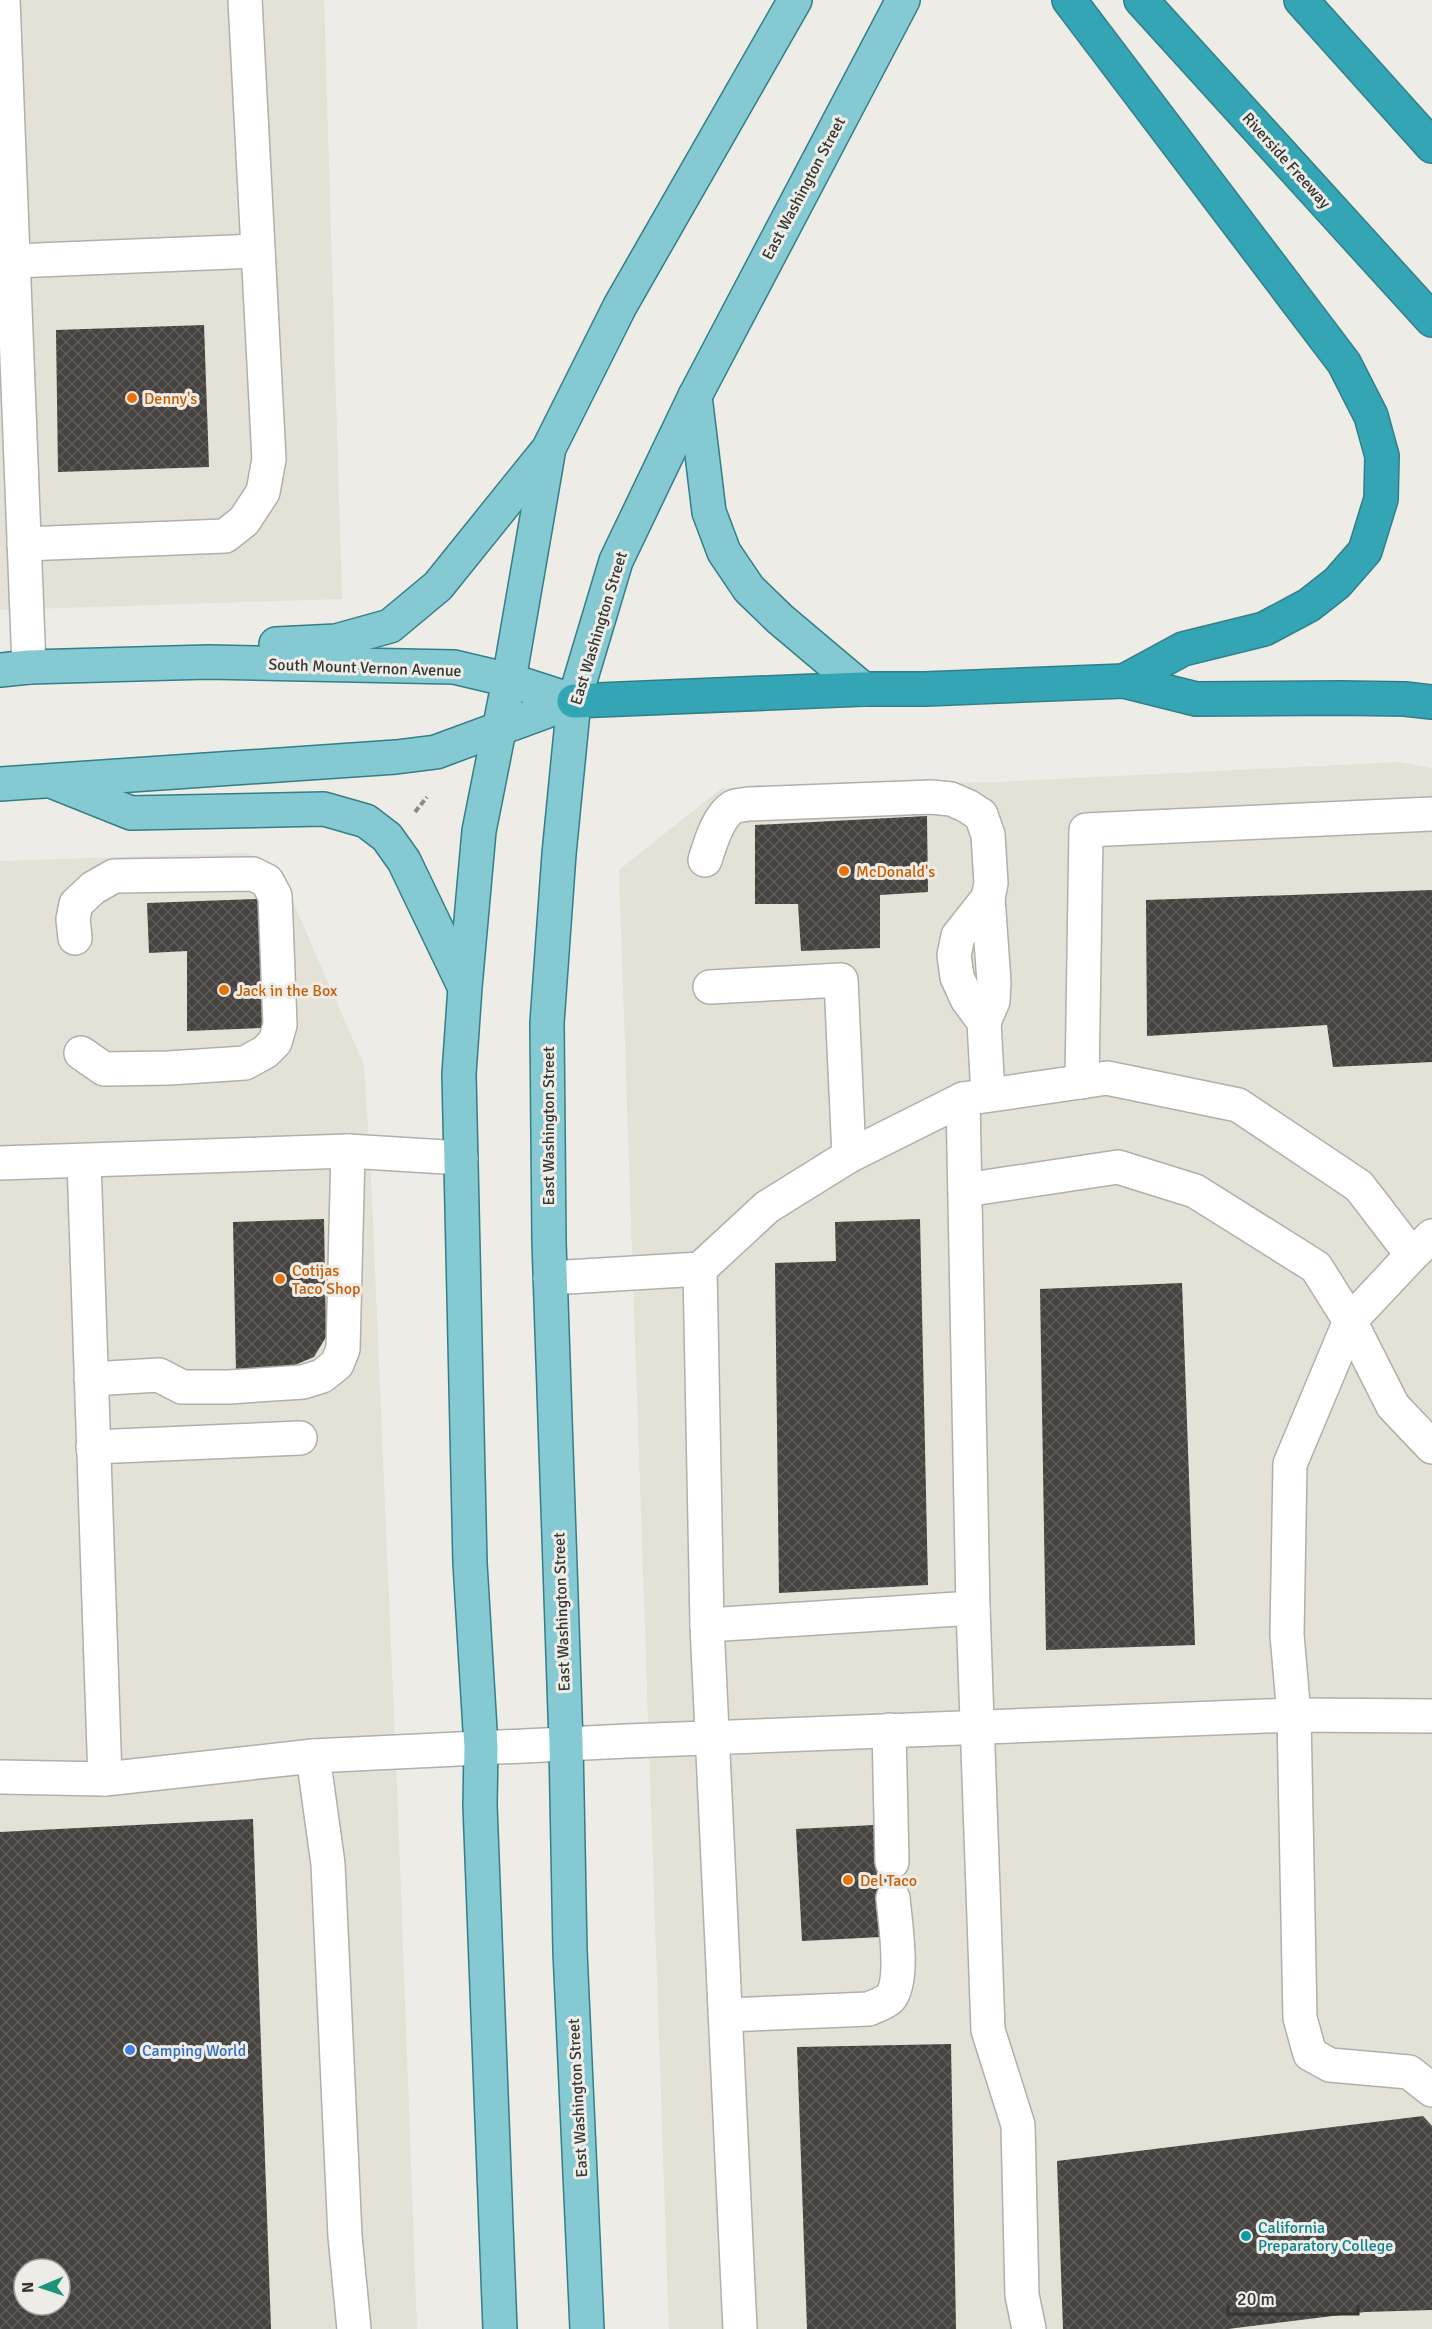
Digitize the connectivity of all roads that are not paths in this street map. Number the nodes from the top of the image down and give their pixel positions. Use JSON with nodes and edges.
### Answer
{"nodes":[{"id":1,"x":3,"y":0,"type":"edge"},
{"id":2,"x":245,"y":0,"type":"edge"},
{"id":3,"x":795,"y":0,"type":"edge"},
{"id":4,"x":903,"y":0,"type":"edge"},
{"id":5,"x":1070,"y":0,"type":"edge"},
{"id":6,"x":1142,"y":0,"type":"edge"},
{"id":7,"x":1300,"y":0,"type":"edge"},
{"id":8,"x":4,"y":130,"type":"edge"},
{"id":9,"x":1432,"y":146,"type":"edge"},
{"id":10,"x":258,"y":251,"type":"junction"},
{"id":11,"x":14,"y":261,"type":"junction"},
{"id":12,"x":1432,"y":320,"type":"edge"},
{"id":13,"x":695,"y":396,"type":"junction"},
{"id":14,"x":549,"y":448,"type":"junction"},
{"id":15,"x":24,"y":544,"type":"junction"},
{"id":16,"x":208,"y":662,"type":"junction"},
{"id":17,"x":15,"y":669,"type":"edge"},
{"id":18,"x":509,"y":680,"type":"junction"},
{"id":19,"x":1124,"y":681,"type":"junction"},
{"id":20,"x":863,"y":689,"type":"junction"},
{"id":21,"x":573,"y":700,"type":"junction"},
{"id":22,"x":1432,"y":702,"type":"edge"},
{"id":23,"x":499,"y":730,"type":"junction"},
{"id":24,"x":48,"y":780,"type":"junction"},
{"id":25,"x":0,"y":784,"type":"edge"},
{"id":26,"x":1432,"y":814,"type":"edge"},
{"id":27,"x":705,"y":860,"type":"dead end"},
{"id":28,"x":75,"y":938,"type":"dead end"},
{"id":29,"x":465,"y":987,"type":"junction"},
{"id":30,"x":710,"y":987,"type":"dead end"},
{"id":31,"x":81,"y":1053,"type":"dead end"},
{"id":32,"x":1082,"y":1082,"type":"junction"},
{"id":33,"x":975,"y":1097,"type":"junction"},
{"id":34,"x":348,"y":1152,"type":"junction"},
{"id":35,"x":849,"y":1156,"type":"junction"},
{"id":36,"x":461,"y":1158,"type":"junction"},
{"id":37,"x":84,"y":1161,"type":"junction"},
{"id":38,"x":0,"y":1163,"type":"edge"},
{"id":39,"x":965,"y":1190,"type":"junction"},
{"id":40,"x":1422,"y":1246,"type":"edge"},
{"id":41,"x":700,"y":1269,"type":"junction"},
{"id":42,"x":550,"y":1278,"type":"junction"},
{"id":43,"x":1350,"y":1321,"type":"junction"},
{"id":44,"x":91,"y":1379,"type":"junction"},
{"id":45,"x":300,"y":1438,"type":"dead end"},
{"id":46,"x":93,"y":1447,"type":"junction"},
{"id":47,"x":1432,"y":1447,"type":"edge"},
{"id":48,"x":973,"y":1608,"type":"junction"},
{"id":49,"x":707,"y":1625,"type":"junction"},
{"id":50,"x":1294,"y":1715,"type":"junction"},
{"id":51,"x":1432,"y":1716,"type":"edge"},
{"id":52,"x":976,"y":1728,"type":"junction"},
{"id":53,"x":889,"y":1730,"type":"junction"},
{"id":54,"x":711,"y":1738,"type":"junction"},
{"id":55,"x":566,"y":1743,"type":"junction"},
{"id":56,"x":481,"y":1747,"type":"junction"},
{"id":57,"x":313,"y":1756,"type":"junction"},
{"id":58,"x":0,"y":1776,"type":"edge"},
{"id":59,"x":105,"y":1779,"type":"junction"},
{"id":60,"x":892,"y":1862,"type":"dead end"},
{"id":61,"x":893,"y":1898,"type":"dead end"},
{"id":62,"x":726,"y":2015,"type":"junction"},
{"id":63,"x":1432,"y":2090,"type":"edge"},
{"id":64,"x":354,"y":2329,"type":"edge"},
{"id":65,"x":500,"y":2329,"type":"edge"},
{"id":66,"x":587,"y":2329,"type":"edge"},
{"id":67,"x":740,"y":2329,"type":"edge"},
{"id":68,"x":1029,"y":2329,"type":"edge"}],
"edges":[{"from":1,"to":8,"type":"lane"},
{"from":2,"to":10,"type":"lane"},
{"from":3,"to":14,"type":"main road"},
{"from":4,"to":13,"type":"main road","name":"East Washington Street"},
{"from":5,"to":19,"type":"highway"},
{"from":6,"to":12,"type":"highway","name":"Riverside Freeway"},
{"from":7,"to":9,"type":"highway"},
{"from":8,"to":11,"type":"lane"},
{"from":10,"to":11,"type":"lane"},
{"from":10,"to":15,"type":"lane"},
{"from":11,"to":15,"type":"lane"},
{"from":13,"to":20,"type":"main road"},
{"from":13,"to":21,"type":"main road","name":"East Washington Street"},
{"from":14,"to":16,"type":"main road"},
{"from":14,"to":18,"type":"main road"},
{"from":15,"to":17,"type":"lane"},
{"from":16,"to":17,"type":"main road","name":"South Mount Vernon Avenue"},
{"from":16,"to":18,"type":"main road","name":"South Mount Vernon Avenue"},
{"from":18,"to":21,"type":"main road","name":"South Mount Vernon Avenue"},
{"from":18,"to":23,"type":"main road"},
{"from":19,"to":20,"type":"highway"},
{"from":19,"to":22,"type":"highway"},
{"from":20,"to":21,"type":"highway"},
{"from":21,"to":23,"type":"main road"},
{"from":21,"to":42,"type":"main road","name":"East Washington Street"},
{"from":23,"to":24,"type":"main road"},
{"from":23,"to":29,"type":"main road"},
{"from":24,"to":25,"type":"main road"},
{"from":24,"to":29,"type":"main road"},
{"from":26,"to":32,"type":"lane"},
{"from":27,"to":33,"type":"lane"},
{"from":28,"to":31,"type":"lane"},
{"from":29,"to":36,"type":"main road"},
{"from":30,"to":35,"type":"lane"},
{"from":32,"to":33,"type":"lane"},
{"from":32,"to":40,"type":"lane"},
{"from":33,"to":35,"type":"lane"},
{"from":33,"to":39,"type":"lane"},
{"from":34,"to":36,"type":"lane"},
{"from":34,"to":37,"type":"lane"},
{"from":34,"to":44,"type":"lane"},
{"from":35,"to":41,"type":"lane"},
{"from":36,"to":56,"type":"main road"},
{"from":37,"to":38,"type":"lane"},
{"from":37,"to":44,"type":"lane"},
{"from":39,"to":43,"type":"lane"},
{"from":39,"to":48,"type":"lane"},
{"from":40,"to":43,"type":"lane"},
{"from":41,"to":42,"type":"lane"},
{"from":41,"to":49,"type":"lane"},
{"from":42,"to":55,"type":"main road","name":"East Washington Street"},
{"from":43,"to":47,"type":"lane"},
{"from":43,"to":50,"type":"lane"},
{"from":44,"to":46,"type":"lane"},
{"from":45,"to":46,"type":"lane"},
{"from":46,"to":59,"type":"lane"},
{"from":48,"to":49,"type":"lane"},
{"from":48,"to":52,"type":"lane"},
{"from":49,"to":54,"type":"lane"},
{"from":50,"to":51,"type":"lane"},
{"from":50,"to":52,"type":"lane"},
{"from":50,"to":63,"type":"lane"},
{"from":52,"to":53,"type":"lane"},
{"from":52,"to":68,"type":"lane"},
{"from":53,"to":54,"type":"lane"},
{"from":53,"to":60,"type":"lane"},
{"from":54,"to":55,"type":"lane"},
{"from":54,"to":62,"type":"lane"},
{"from":55,"to":56,"type":"lane"},
{"from":55,"to":66,"type":"main road","name":"East Washington Street"},
{"from":56,"to":57,"type":"lane"},
{"from":56,"to":65,"type":"main road"},
{"from":57,"to":59,"type":"lane"},
{"from":57,"to":64,"type":"lane"},
{"from":58,"to":59,"type":"lane"},
{"from":61,"to":62,"type":"lane"},
{"from":62,"to":67,"type":"lane"}]}
